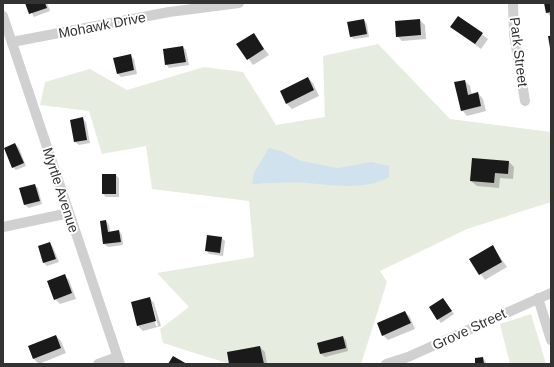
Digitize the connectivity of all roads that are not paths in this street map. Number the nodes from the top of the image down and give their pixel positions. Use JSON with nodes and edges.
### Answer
{"nodes":[{"id":1,"x":239,"y":3,"type":"edge"},
{"id":2,"x":513,"y":3,"type":"edge"},
{"id":3,"x":3,"y":16,"type":"edge"},
{"id":4,"x":12,"y":42,"type":"junction"},
{"id":5,"x":525,"y":101,"type":"dead end"},
{"id":6,"x":69,"y":213,"type":"junction"},
{"id":7,"x":3,"y":227,"type":"edge"},
{"id":8,"x":551,"y":293,"type":"edge"},
{"id":9,"x":538,"y":298,"type":"junction"},
{"id":10,"x":551,"y":340,"type":"edge"},
{"id":11,"x":118,"y":360,"type":"edge"},
{"id":12,"x":98,"y":364,"type":"edge"},
{"id":13,"x":386,"y":364,"type":"edge"}],
"edges":[{"from":1,"to":4,"type":"street","name":"Mohawk Drive"},
{"from":2,"to":5,"type":"street","name":"Park Street"},
{"from":3,"to":4,"type":"street","name":"Myrtle Avenue"},
{"from":4,"to":6,"type":"street","name":"Myrtle Avenue"},
{"from":6,"to":7,"type":"street"},
{"from":6,"to":11,"type":"street","name":"Myrtle Avenue"},
{"from":8,"to":9,"type":"street","name":"Grove Street"},
{"from":9,"to":10,"type":"street"},
{"from":9,"to":13,"type":"street","name":"Grove Street"},
{"from":11,"to":12,"type":"street"}]}
